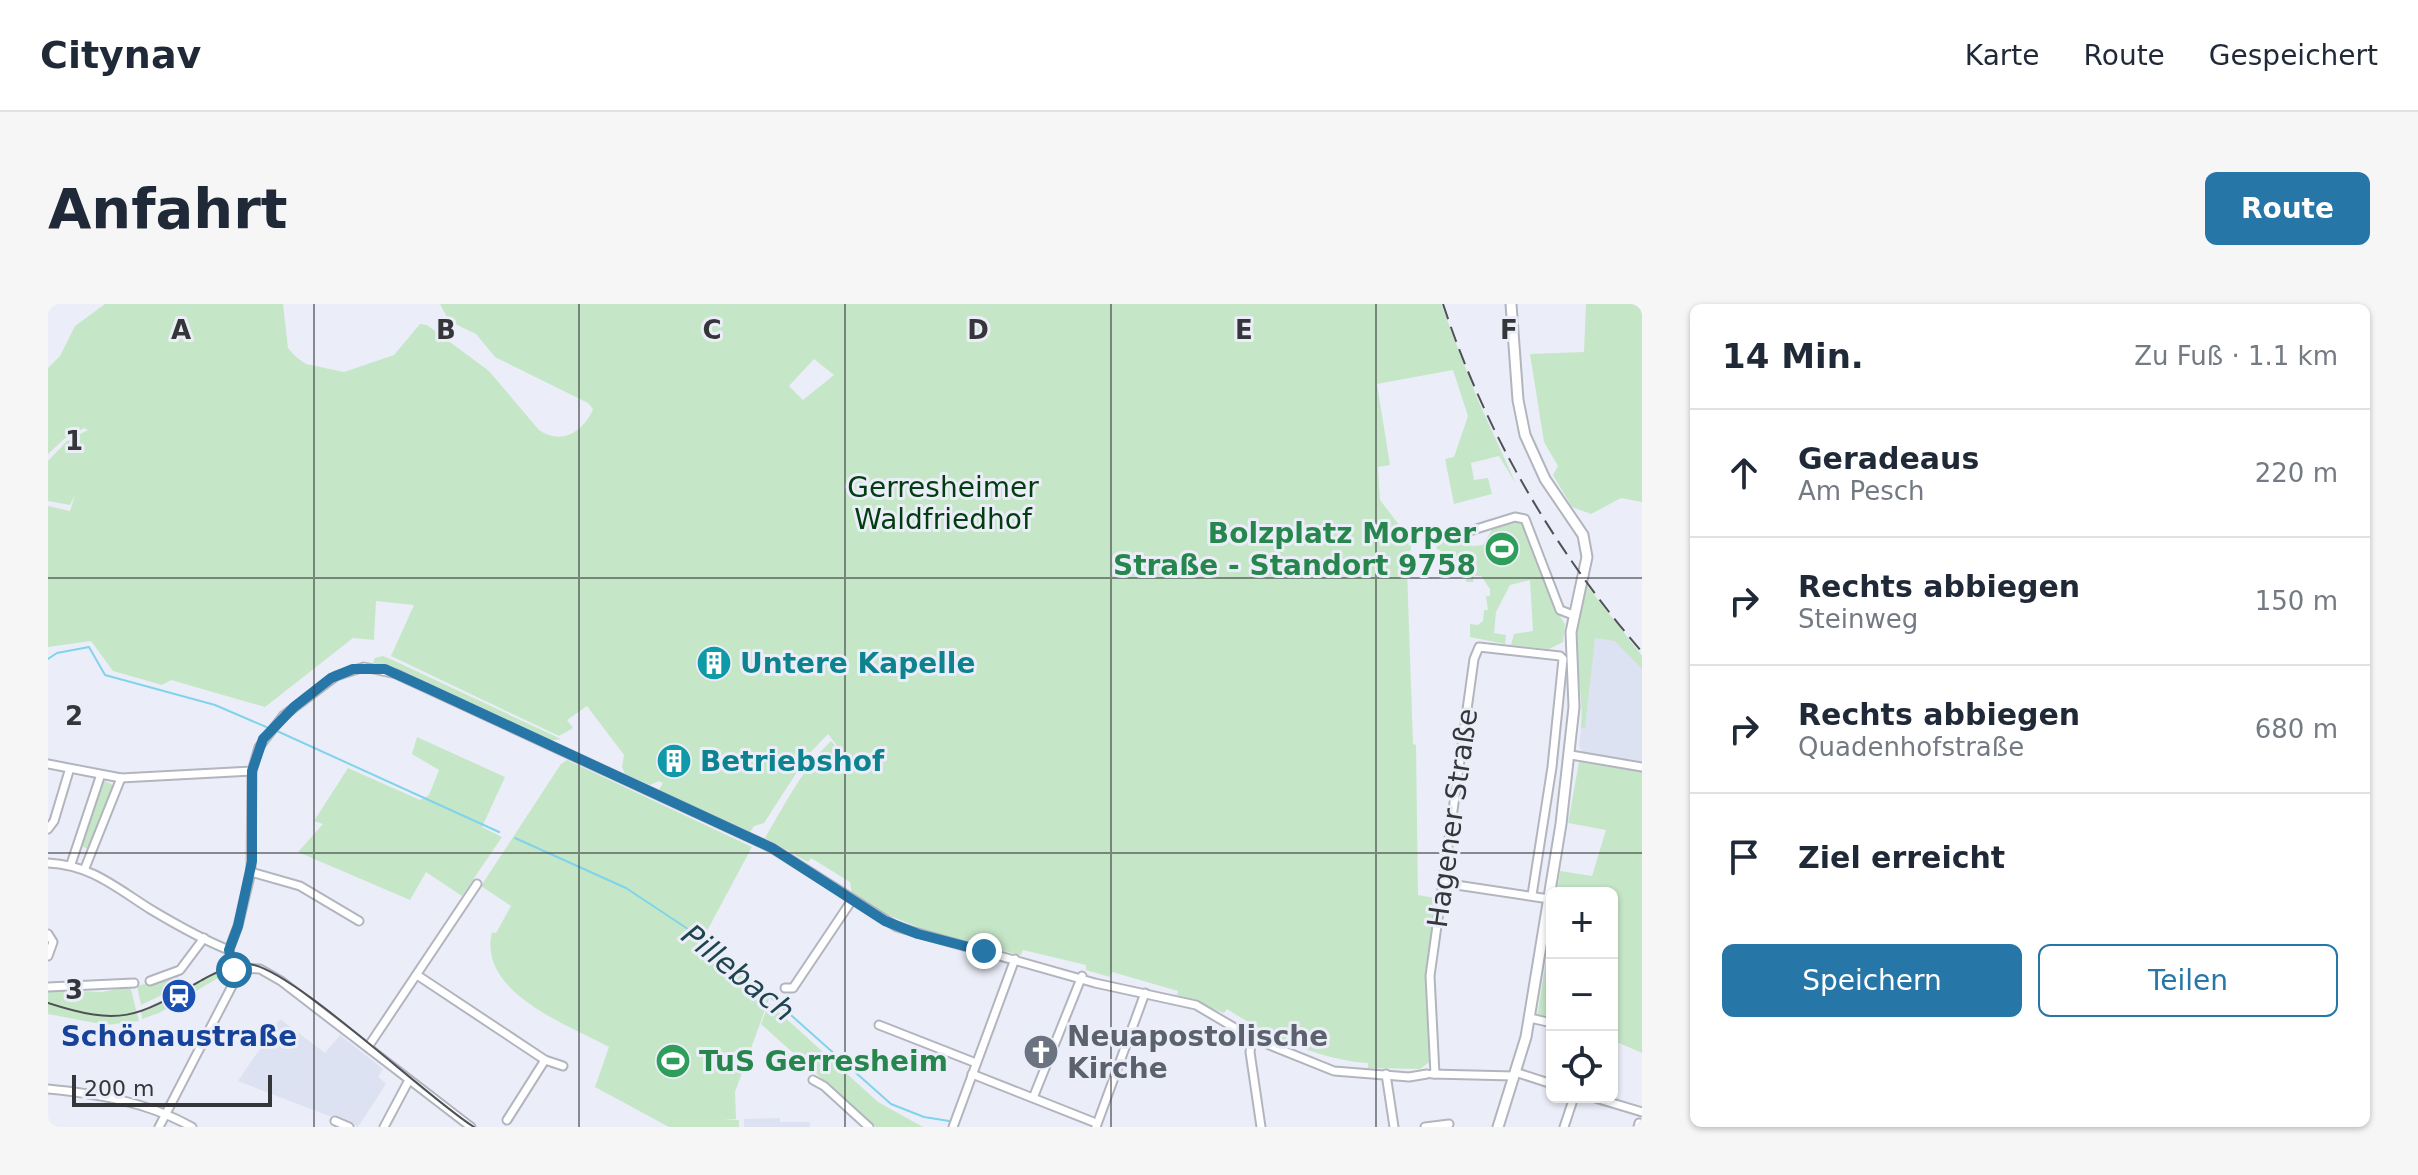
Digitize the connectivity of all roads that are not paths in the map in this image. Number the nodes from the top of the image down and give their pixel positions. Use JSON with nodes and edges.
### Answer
{"nodes":[{"id":1,"x":1511,"y":304,"type":"edge"},
{"id":2,"x":1460,"y":534,"type":"dead end"},
{"id":3,"x":1573,"y":615,"type":"junction"},
{"id":4,"x":1571,"y":755,"type":"junction"},
{"id":5,"x":48,"y":764,"type":"edge"},
{"id":6,"x":1642,"y":767,"type":"edge"},
{"id":7,"x":69,"y":771,"type":"junction"},
{"id":8,"x":252,"y":771,"type":"junction"},
{"id":9,"x":100,"y":777,"type":"junction"},
{"id":10,"x":121,"y":778,"type":"junction"},
{"id":11,"x":48,"y":829,"type":"edge"},
{"id":12,"x":48,"y":863,"type":"edge"},
{"id":13,"x":71,"y":864,"type":"junction"},
{"id":14,"x":85,"y":868,"type":"junction"},
{"id":15,"x":251,"y":872,"type":"junction"},
{"id":16,"x":1443,"y":883,"type":"junction"},
{"id":17,"x":477,"y":884,"type":"dead end"},
{"id":18,"x":1551,"y":887,"type":"edge"},
{"id":19,"x":1532,"y":895,"type":"junction"},
{"id":20,"x":1546,"y":898,"type":"edge"},
{"id":21,"x":852,"y":900,"type":"junction"},
{"id":22,"x":1546,"y":918,"type":"edge"},
{"id":23,"x":359,"y":921,"type":"dead end"},
{"id":24,"x":48,"y":934,"type":"edge"},
{"id":25,"x":204,"y":938,"type":"junction"},
{"id":26,"x":229,"y":950,"type":"junction"},
{"id":27,"x":48,"y":956,"type":"edge"},
{"id":28,"x":1015,"y":959,"type":"junction"},
{"id":29,"x":233,"y":968,"type":"junction"},
{"id":30,"x":417,"y":975,"type":"junction"},
{"id":31,"x":1082,"y":976,"type":"junction"},
{"id":32,"x":150,"y":981,"type":"dead end"},
{"id":33,"x":134,"y":983,"type":"dead end"},
{"id":34,"x":48,"y":987,"type":"edge"},
{"id":35,"x":785,"y":988,"type":"dead end"},
{"id":36,"x":1145,"y":993,"type":"junction"},
{"id":37,"x":1530,"y":1018,"type":"junction"},
{"id":38,"x":1546,"y":1022,"type":"edge"},
{"id":39,"x":879,"y":1025,"type":"dead end"},
{"id":40,"x":1252,"y":1038,"type":"junction"},
{"id":41,"x":368,"y":1047,"type":"junction"},
{"id":42,"x":545,"y":1060,"type":"junction"},
{"id":43,"x":976,"y":1063,"type":"junction"},
{"id":44,"x":563,"y":1066,"type":"dead end"},
{"id":45,"x":972,"y":1074,"type":"junction"},
{"id":46,"x":1386,"y":1074,"type":"junction"},
{"id":47,"x":1431,"y":1074,"type":"junction"},
{"id":48,"x":1514,"y":1077,"type":"junction"},
{"id":49,"x":409,"y":1080,"type":"junction"},
{"id":50,"x":813,"y":1080,"type":"dead end"},
{"id":51,"x":1546,"y":1083,"type":"edge"},
{"id":52,"x":48,"y":1089,"type":"edge"},
{"id":53,"x":1033,"y":1098,"type":"junction"},
{"id":54,"x":1572,"y":1103,"type":"edge"},
{"id":55,"x":1611,"y":1103,"type":"edge"},
{"id":56,"x":166,"y":1113,"type":"junction"},
{"id":57,"x":1642,"y":1113,"type":"edge"},
{"id":58,"x":507,"y":1120,"type":"dead end"},
{"id":59,"x":335,"y":1121,"type":"dead end"},
{"id":60,"x":458,"y":1123,"type":"edge"},
{"id":61,"x":1449,"y":1124,"type":"dead end"},
{"id":62,"x":1096,"y":1125,"type":"edge"},
{"id":63,"x":159,"y":1127,"type":"edge"},
{"id":64,"x":192,"y":1127,"type":"edge"},
{"id":65,"x":349,"y":1127,"type":"edge"},
{"id":66,"x":384,"y":1127,"type":"edge"},
{"id":67,"x":471,"y":1127,"type":"edge"},
{"id":68,"x":869,"y":1127,"type":"edge"},
{"id":69,"x":953,"y":1127,"type":"edge"},
{"id":70,"x":1261,"y":1127,"type":"edge"},
{"id":71,"x":1394,"y":1127,"type":"edge"},
{"id":72,"x":1425,"y":1127,"type":"edge"},
{"id":73,"x":1498,"y":1127,"type":"edge"},
{"id":74,"x":1564,"y":1127,"type":"edge"}],
"edges":[{"from":1,"to":3,"type":"main road"},
{"from":2,"to":3,"type":"street"},
{"from":3,"to":4,"type":"main road"},
{"from":4,"to":6,"type":"street"},
{"from":4,"to":18,"type":"main road"},
{"from":5,"to":7,"type":"street"},
{"from":7,"to":9,"type":"street"},
{"from":7,"to":11,"type":"street"},
{"from":8,"to":10,"type":"street"},
{"from":8,"to":15,"type":"street"},
{"from":8,"to":21,"type":"street"},
{"from":9,"to":10,"type":"street"},
{"from":9,"to":13,"type":"street"},
{"from":10,"to":14,"type":"street"},
{"from":12,"to":13,"type":"street"},
{"from":13,"to":14,"type":"street"},
{"from":14,"to":25,"type":"street"},
{"from":15,"to":23,"type":"street"},
{"from":15,"to":26,"type":"street"},
{"from":16,"to":19,"type":"street"},
{"from":16,"to":19,"type":"street","name":"Hagener Straße"},
{"from":16,"to":47,"type":"street","name":"Hagener Straße"},
{"from":17,"to":30,"type":"street"},
{"from":19,"to":20,"type":"street"},
{"from":21,"to":28,"type":"street"},
{"from":21,"to":35,"type":"street"},
{"from":22,"to":37,"type":"main road"},
{"from":24,"to":27,"type":"street"},
{"from":25,"to":26,"type":"street"},
{"from":25,"to":32,"type":"street"},
{"from":26,"to":29,"type":"street"},
{"from":28,"to":31,"type":"street"},
{"from":28,"to":43,"type":"street"},
{"from":29,"to":41,"type":"street"},
{"from":29,"to":56,"type":"street"},
{"from":30,"to":41,"type":"street"},
{"from":30,"to":42,"type":"street"},
{"from":31,"to":36,"type":"street"},
{"from":31,"to":53,"type":"street"},
{"from":33,"to":34,"type":"street"},
{"from":36,"to":40,"type":"street"},
{"from":36,"to":62,"type":"street"},
{"from":37,"to":38,"type":"street"},
{"from":37,"to":48,"type":"main road"},
{"from":39,"to":43,"type":"street"},
{"from":40,"to":46,"type":"street"},
{"from":40,"to":70,"type":"street"},
{"from":41,"to":49,"type":"street"},
{"from":42,"to":44,"type":"street"},
{"from":42,"to":58,"type":"street"},
{"from":43,"to":45,"type":"street"},
{"from":45,"to":53,"type":"street"},
{"from":45,"to":69,"type":"street"},
{"from":46,"to":47,"type":"street"},
{"from":46,"to":71,"type":"street"},
{"from":47,"to":48,"type":"street"},
{"from":48,"to":51,"type":"street"},
{"from":48,"to":73,"type":"main road"},
{"from":49,"to":60,"type":"street"},
{"from":49,"to":66,"type":"street"},
{"from":50,"to":68,"type":"street"},
{"from":52,"to":56,"type":"street"},
{"from":53,"to":62,"type":"street"},
{"from":54,"to":74,"type":"street"},
{"from":55,"to":57,"type":"street"},
{"from":56,"to":63,"type":"street"},
{"from":56,"to":64,"type":"street"},
{"from":59,"to":65,"type":"street"},
{"from":60,"to":67,"type":"street"},
{"from":61,"to":72,"type":"street"}]}
